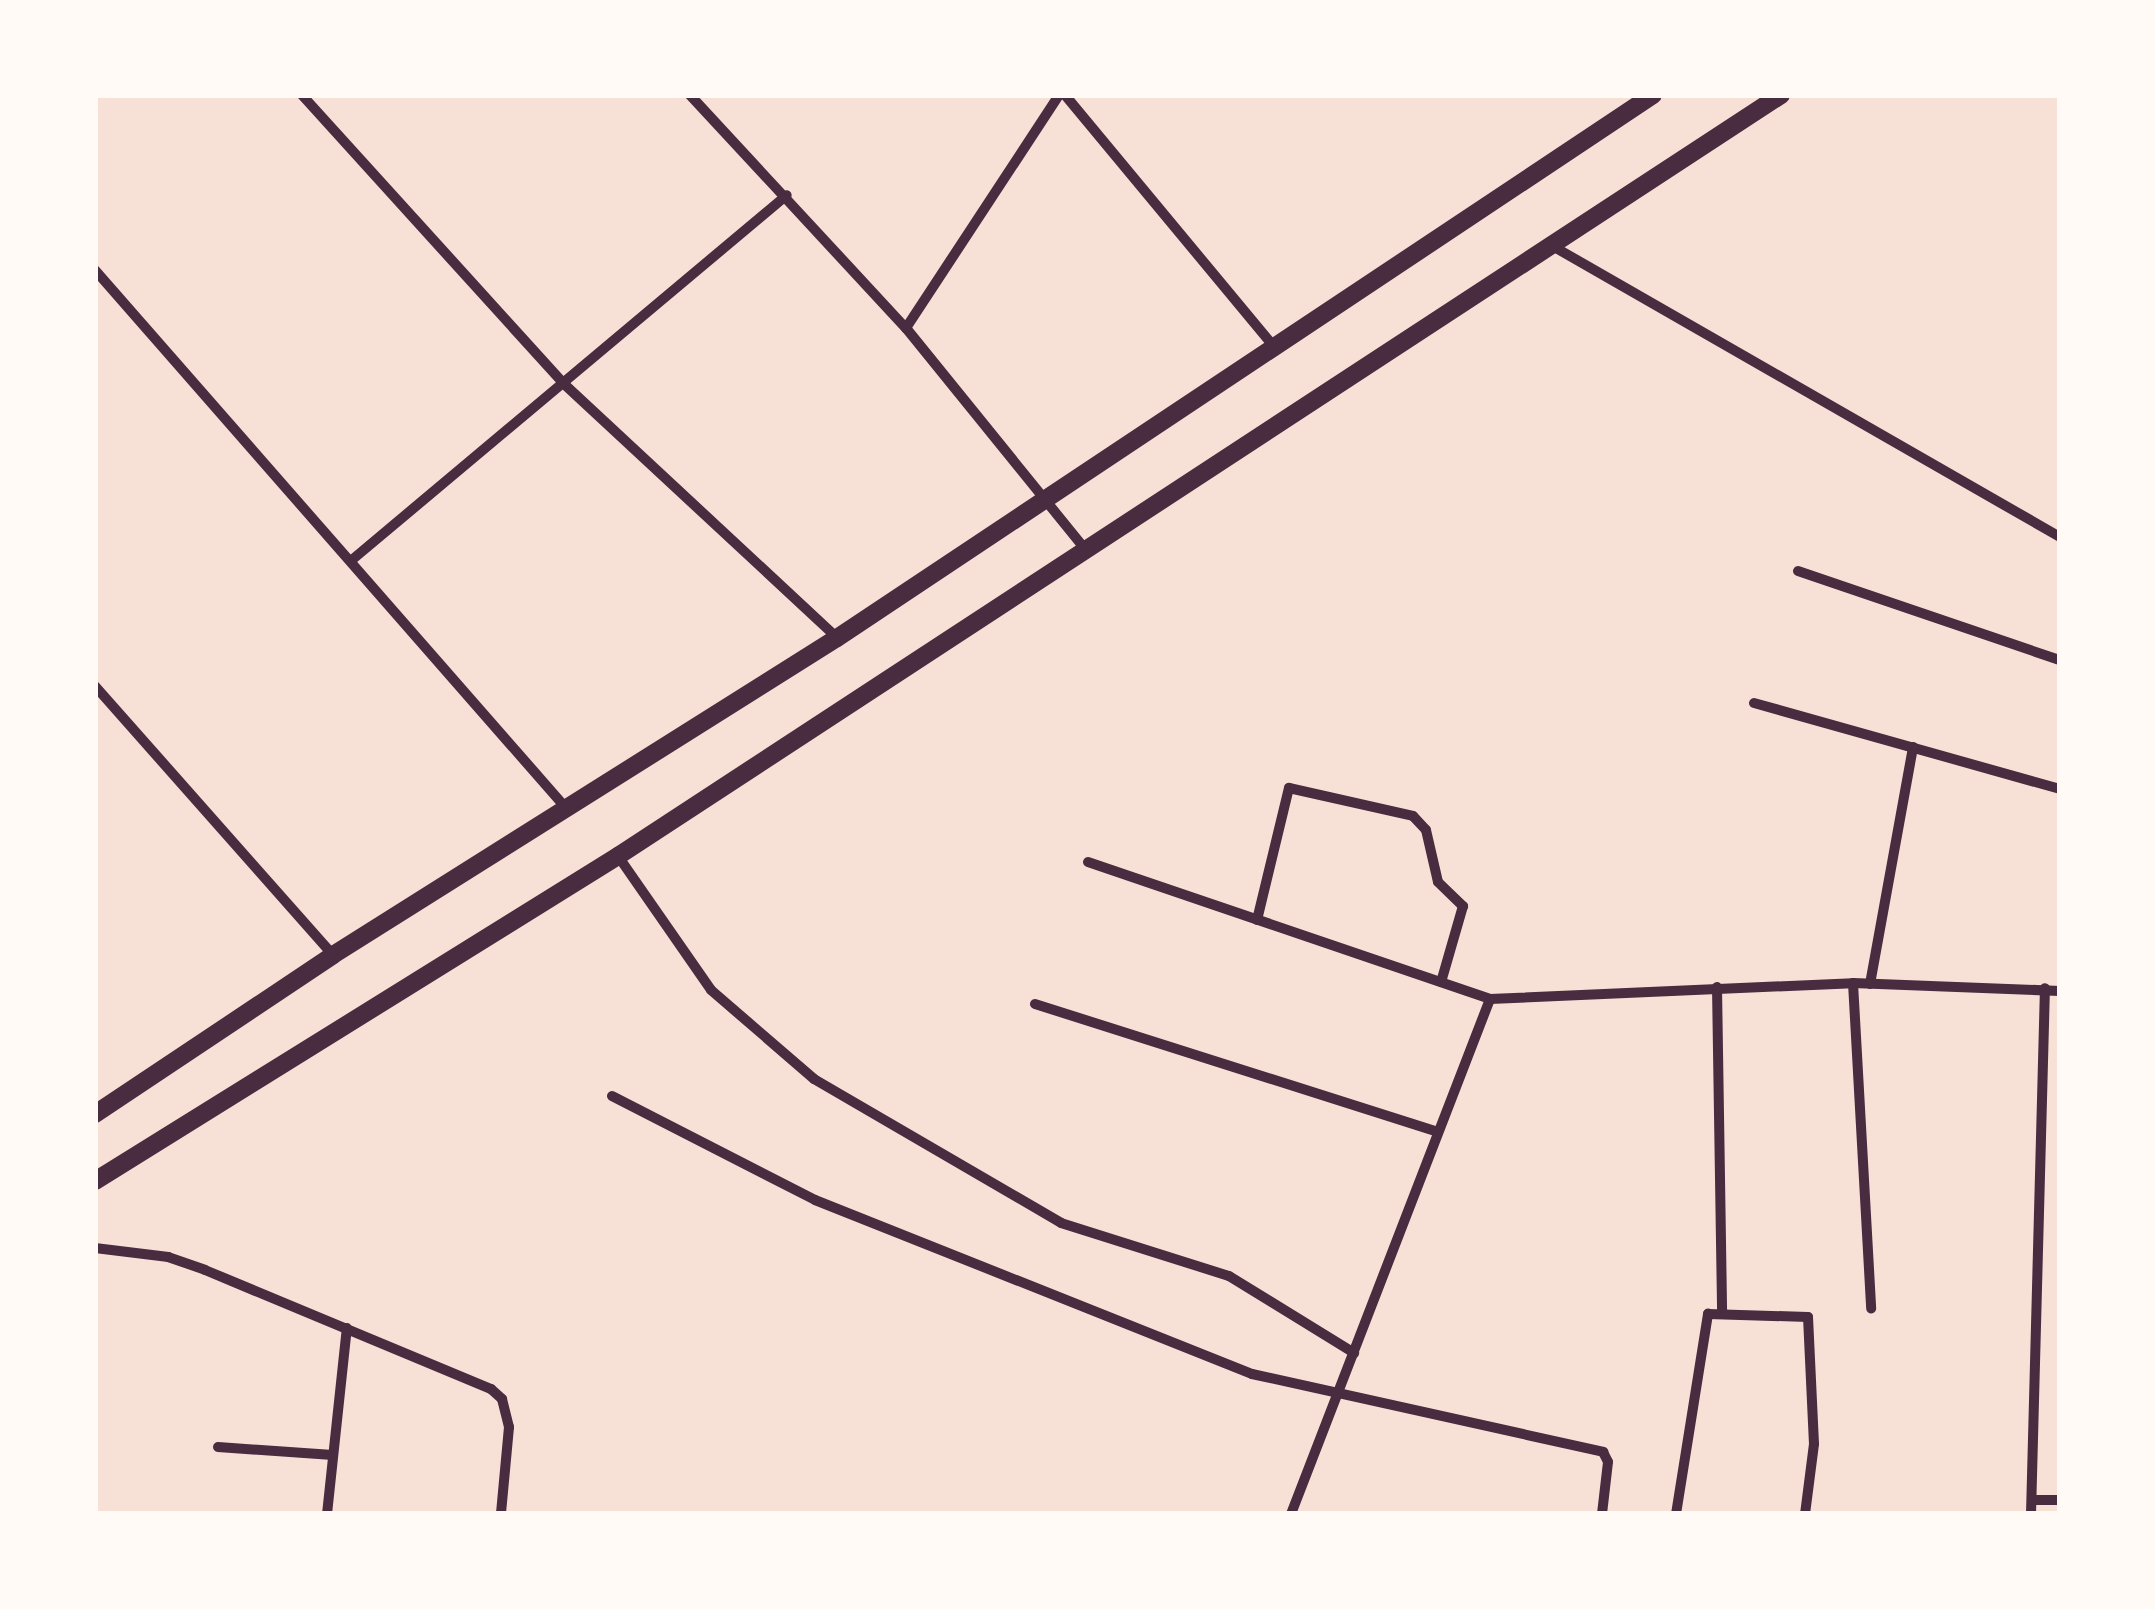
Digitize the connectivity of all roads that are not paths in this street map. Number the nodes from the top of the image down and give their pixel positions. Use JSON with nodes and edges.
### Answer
{"nodes":[{"id":1,"x":302,"y":95,"type":"edge"},
{"id":2,"x":690,"y":95,"type":"edge"},
{"id":3,"x":1062,"y":95,"type":"edge"},
{"id":4,"x":1653,"y":95,"type":"edge"},
{"id":5,"x":1782,"y":95,"type":"edge"},
{"id":6,"x":787,"y":196,"type":"junction"},
{"id":7,"x":1548,"y":244,"type":"junction"},
{"id":8,"x":95,"y":270,"type":"edge"},
{"id":9,"x":906,"y":328,"type":"junction"},
{"id":10,"x":1272,"y":344,"type":"junction"},
{"id":11,"x":563,"y":383,"type":"junction"},
{"id":12,"x":1045,"y":496,"type":"junction"},
{"id":13,"x":2060,"y":537,"type":"edge"},
{"id":14,"x":1084,"y":548,"type":"junction"},
{"id":15,"x":353,"y":559,"type":"junction"},
{"id":16,"x":1798,"y":570,"type":"dead end"},
{"id":17,"x":837,"y":638,"type":"junction"},
{"id":18,"x":2060,"y":660,"type":"edge"},
{"id":19,"x":95,"y":686,"type":"edge"},
{"id":20,"x":1754,"y":703,"type":"dead end"},
{"id":21,"x":1913,"y":747,"type":"junction"},
{"id":22,"x":2060,"y":788,"type":"edge"},
{"id":23,"x":566,"y":808,"type":"junction"},
{"id":24,"x":618,"y":856,"type":"junction"},
{"id":25,"x":1088,"y":862,"type":"dead end"},
{"id":26,"x":1258,"y":920,"type":"junction"},
{"id":27,"x":333,"y":955,"type":"junction"},
{"id":28,"x":1441,"y":982,"type":"junction"},
{"id":29,"x":1853,"y":983,"type":"junction"},
{"id":30,"x":1870,"y":984,"type":"junction"},
{"id":31,"x":1717,"y":988,"type":"junction"},
{"id":32,"x":2045,"y":988,"type":"junction"},
{"id":33,"x":2060,"y":991,"type":"edge"},
{"id":34,"x":1490,"y":999,"type":"junction"},
{"id":35,"x":1035,"y":1004,"type":"dead end"},
{"id":36,"x":612,"y":1096,"type":"dead end"},
{"id":37,"x":95,"y":1114,"type":"edge"},
{"id":38,"x":1438,"y":1132,"type":"junction"},
{"id":39,"x":95,"y":1182,"type":"edge"},
{"id":40,"x":95,"y":1248,"type":"edge"},
{"id":41,"x":1871,"y":1309,"type":"dead end"},
{"id":42,"x":1722,"y":1314,"type":"junction"},
{"id":43,"x":347,"y":1328,"type":"junction"},
{"id":44,"x":1354,"y":1353,"type":"junction"},
{"id":45,"x":1339,"y":1392,"type":"junction"},
{"id":46,"x":218,"y":1446,"type":"dead end"},
{"id":47,"x":334,"y":1455,"type":"junction"},
{"id":48,"x":2032,"y":1500,"type":"junction"},
{"id":49,"x":2060,"y":1500,"type":"edge"},
{"id":50,"x":327,"y":1514,"type":"edge"},
{"id":51,"x":502,"y":1514,"type":"edge"},
{"id":52,"x":1291,"y":1514,"type":"edge"},
{"id":53,"x":1602,"y":1514,"type":"edge"},
{"id":54,"x":1676,"y":1514,"type":"edge"},
{"id":55,"x":1806,"y":1514,"type":"edge"},
{"id":56,"x":2031,"y":1514,"type":"edge"}],
"edges":[{"from":1,"to":11,"type":"street"},
{"from":2,"to":6,"type":"street"},
{"from":3,"to":9,"type":"street"},
{"from":3,"to":10,"type":"street"},
{"from":4,"to":10,"type":"street"},
{"from":5,"to":7,"type":"street"},
{"from":6,"to":9,"type":"street"},
{"from":6,"to":11,"type":"street"},
{"from":7,"to":13,"type":"street"},
{"from":7,"to":14,"type":"street"},
{"from":8,"to":15,"type":"street"},
{"from":9,"to":12,"type":"street"},
{"from":10,"to":12,"type":"street"},
{"from":11,"to":15,"type":"street"},
{"from":11,"to":17,"type":"street"},
{"from":12,"to":14,"type":"street"},
{"from":12,"to":17,"type":"street"},
{"from":14,"to":24,"type":"street"},
{"from":15,"to":23,"type":"street"},
{"from":16,"to":18,"type":"street"},
{"from":17,"to":23,"type":"street"},
{"from":19,"to":27,"type":"street"},
{"from":20,"to":21,"type":"street"},
{"from":21,"to":22,"type":"street"},
{"from":21,"to":30,"type":"street"},
{"from":23,"to":27,"type":"street"},
{"from":24,"to":39,"type":"street"},
{"from":24,"to":44,"type":"street"},
{"from":25,"to":26,"type":"street"},
{"from":26,"to":28,"type":"street"},
{"from":26,"to":28,"type":"street"},
{"from":27,"to":37,"type":"street"},
{"from":28,"to":34,"type":"street"},
{"from":29,"to":30,"type":"street"},
{"from":29,"to":31,"type":"street"},
{"from":29,"to":41,"type":"street"},
{"from":30,"to":32,"type":"street"},
{"from":31,"to":34,"type":"street"},
{"from":31,"to":42,"type":"street"},
{"from":32,"to":33,"type":"street"},
{"from":32,"to":48,"type":"street"},
{"from":34,"to":38,"type":"street"},
{"from":35,"to":38,"type":"street"},
{"from":36,"to":45,"type":"street"},
{"from":38,"to":44,"type":"street"},
{"from":40,"to":43,"type":"street"},
{"from":42,"to":54,"type":"street"},
{"from":42,"to":55,"type":"street"},
{"from":43,"to":47,"type":"street"},
{"from":43,"to":51,"type":"street"},
{"from":44,"to":45,"type":"street"},
{"from":45,"to":52,"type":"street"},
{"from":45,"to":53,"type":"street"},
{"from":46,"to":47,"type":"street"},
{"from":47,"to":50,"type":"street"},
{"from":48,"to":49,"type":"street"},
{"from":48,"to":56,"type":"street"}]}
